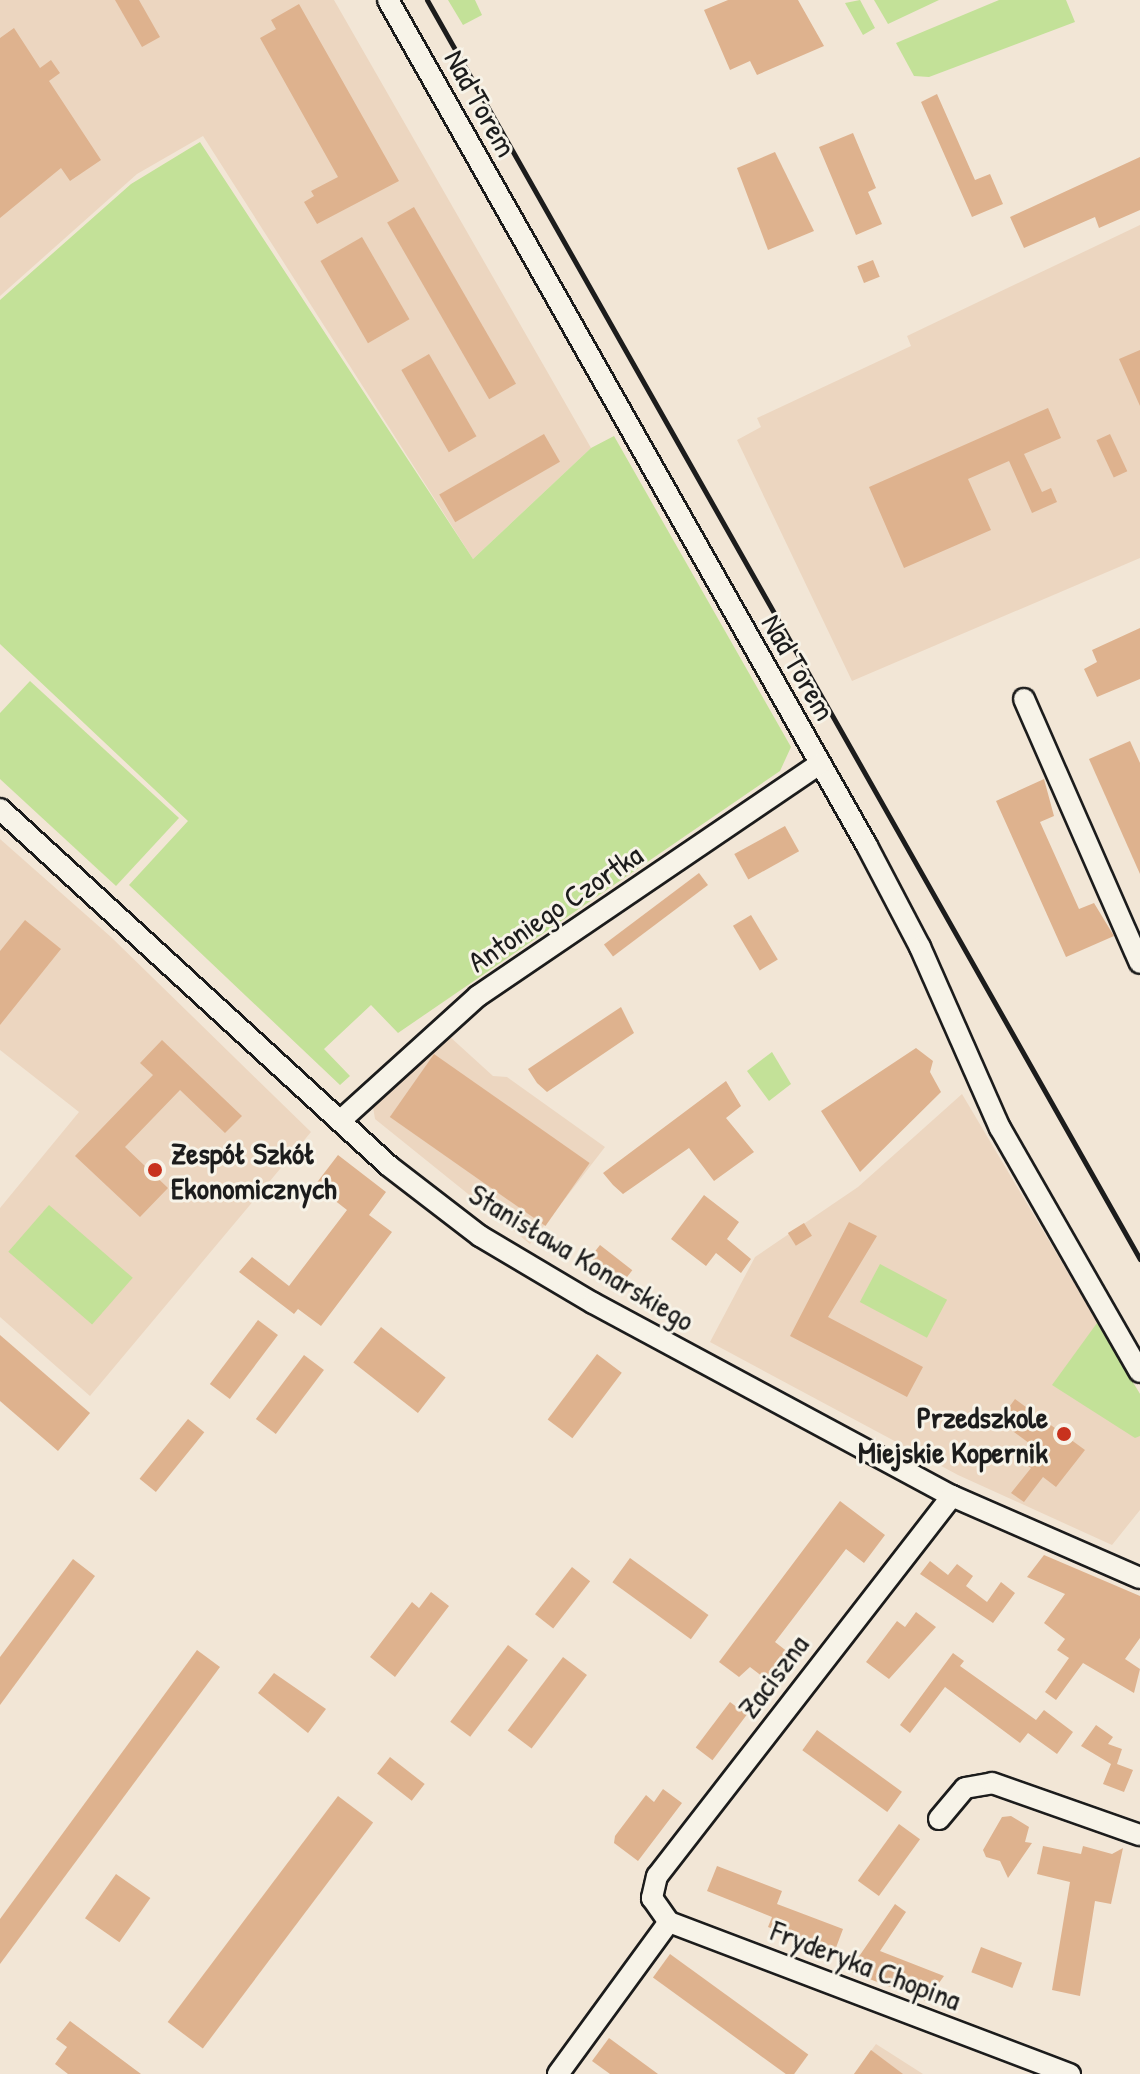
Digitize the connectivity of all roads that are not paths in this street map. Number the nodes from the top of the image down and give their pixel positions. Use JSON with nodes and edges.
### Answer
{"nodes":[{"id":1,"x":388,"y":0,"type":"edge"},
{"id":2,"x":1024,"y":699,"type":"dead end"},
{"id":3,"x":820,"y":764,"type":"junction"},
{"id":4,"x":0,"y":809,"type":"edge"},
{"id":5,"x":1140,"y":963,"type":"edge"},
{"id":6,"x":340,"y":1121,"type":"junction"},
{"id":7,"x":1140,"y":1372,"type":"edge"},
{"id":8,"x":952,"y":1496,"type":"junction"},
{"id":9,"x":1140,"y":1578,"type":"edge"},
{"id":10,"x":939,"y":1819,"type":"dead end"},
{"id":11,"x":1140,"y":1835,"type":"edge"},
{"id":12,"x":669,"y":1922,"type":"junction"},
{"id":13,"x":558,"y":2074,"type":"edge"},
{"id":14,"x":1070,"y":2074,"type":"edge"}],
"edges":[{"from":1,"to":3,"type":"street","name":"Nad Torem"},
{"from":2,"to":5,"type":"street"},
{"from":3,"to":6,"type":"street","name":"Antoniego Czortka"},
{"from":3,"to":7,"type":"street","name":"Nad Torem"},
{"from":4,"to":6,"type":"street","name":"Stanisława Konarskiego"},
{"from":6,"to":8,"type":"street","name":"Stanisława Konarskiego"},
{"from":8,"to":9,"type":"street","name":"Stanisława Konarskiego"},
{"from":8,"to":12,"type":"street","name":"Zaciszna"},
{"from":10,"to":11,"type":"street"},
{"from":12,"to":13,"type":"street"},
{"from":12,"to":14,"type":"street","name":"Fryderyka Chopina"}]}
